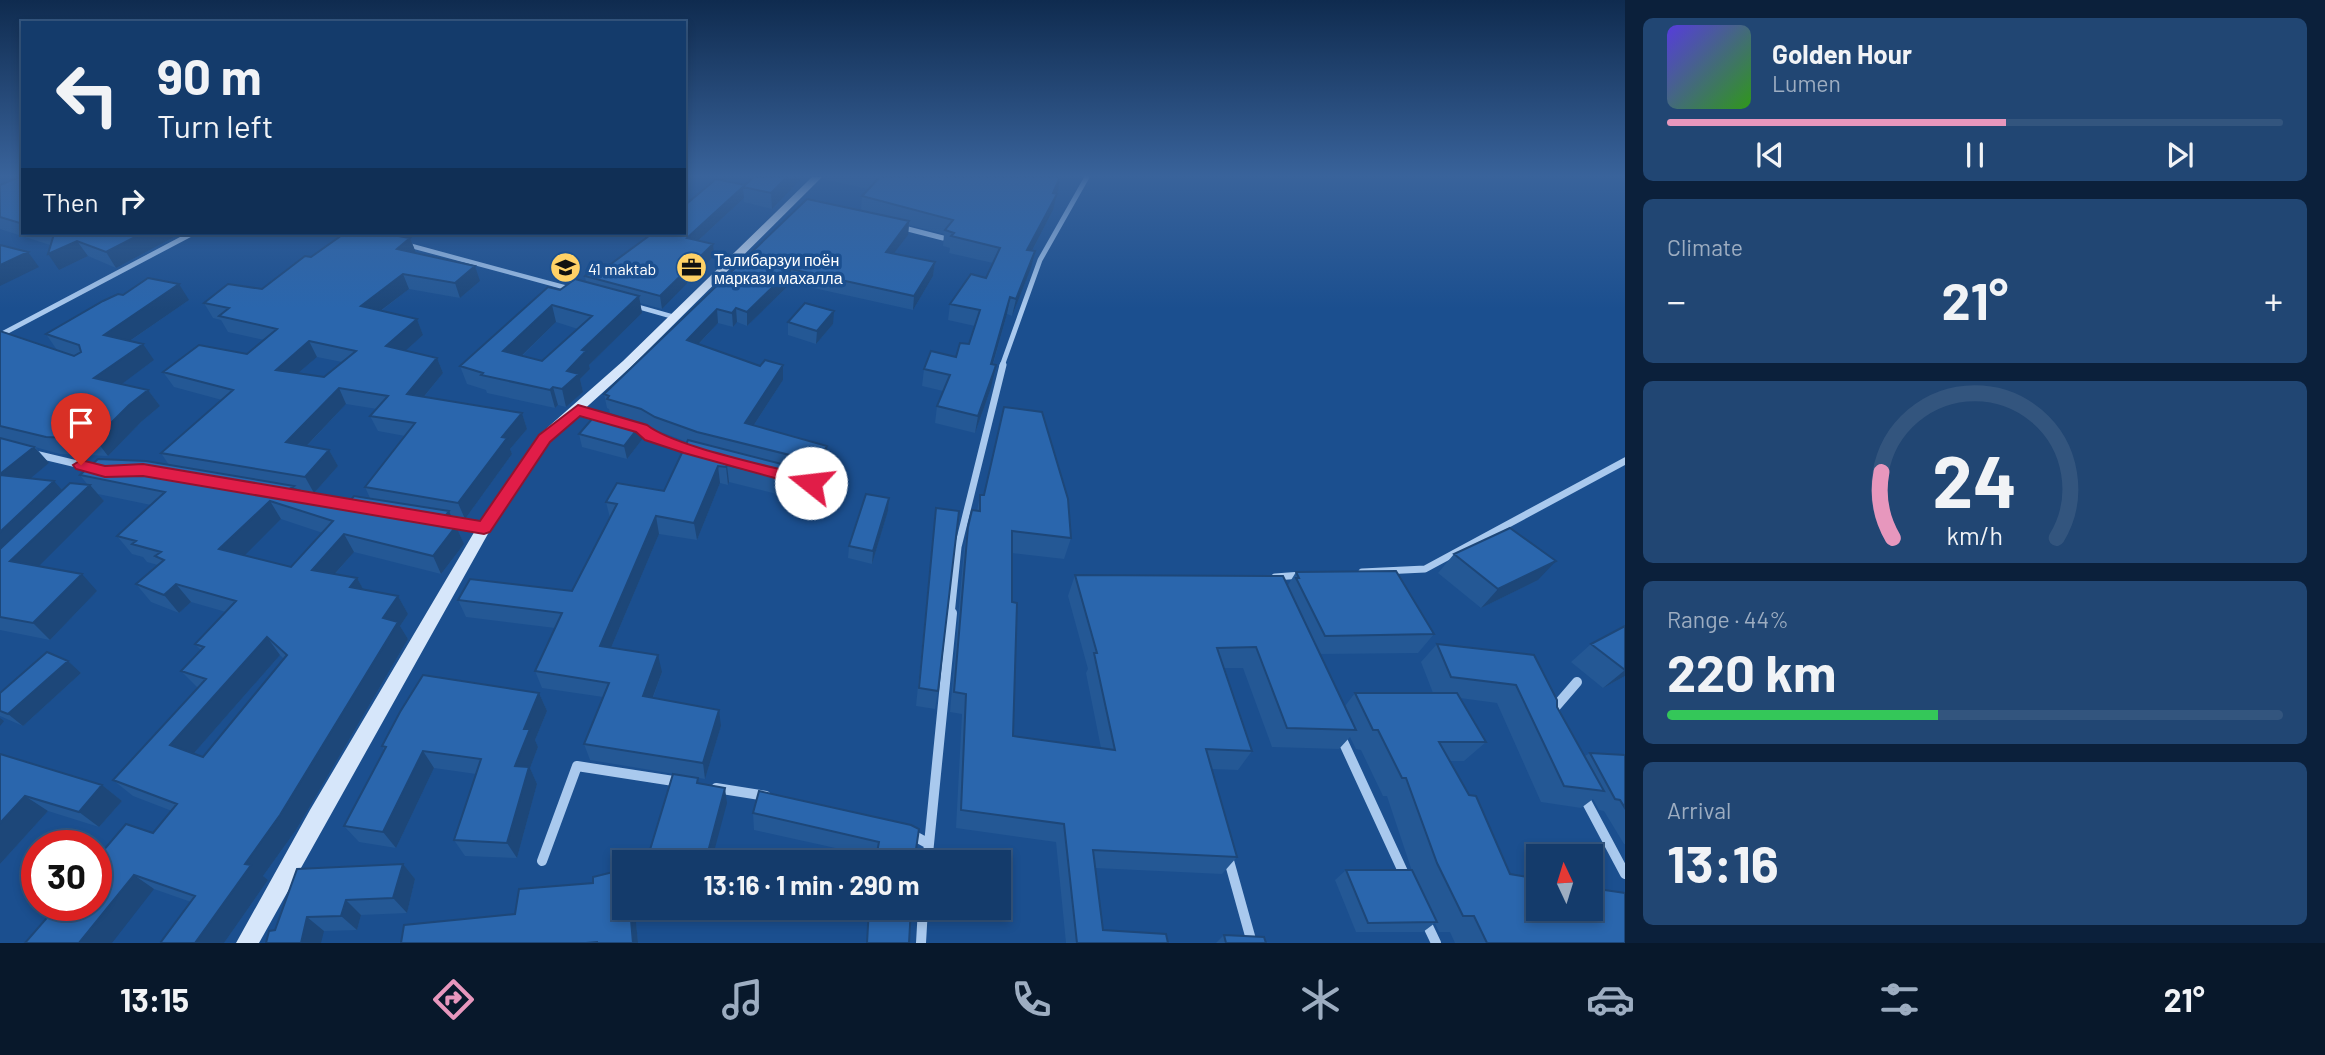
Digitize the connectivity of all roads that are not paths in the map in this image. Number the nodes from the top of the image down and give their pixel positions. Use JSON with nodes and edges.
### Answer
{"nodes":[{"id":1,"x":781,"y":221,"type":"edge"},
{"id":2,"x":1062,"y":221,"type":"edge"},
{"id":3,"x":889,"y":224,"type":"edge"},
{"id":4,"x":189,"y":235,"type":"edge"},
{"id":5,"x":943,"y":238,"type":"edge"},
{"id":6,"x":405,"y":244,"type":"edge"},
{"id":7,"x":580,"y":291,"type":"edge"},
{"id":8,"x":634,"y":306,"type":"edge"},
{"id":9,"x":674,"y":317,"type":"junction"},
{"id":10,"x":0,"y":336,"type":"edge"},
{"id":11,"x":12,"y":341,"type":"edge"},
{"id":12,"x":578,"y":410,"type":"junction"},
{"id":13,"x":616,"y":421,"type":"edge"},
{"id":14,"x":629,"y":425,"type":"edge"},
{"id":15,"x":21,"y":450,"type":"edge"},
{"id":16,"x":701,"y":452,"type":"edge"},
{"id":17,"x":1625,"y":461,"type":"edge"},
{"id":18,"x":785,"y":475,"type":"edge"},
{"id":19,"x":96,"y":481,"type":"edge"},
{"id":20,"x":811,"y":483,"type":"dead end"},
{"id":21,"x":429,"y":519,"type":"edge"},
{"id":22,"x":484,"y":528,"type":"junction"},
{"id":23,"x":1346,"y":573,"type":"edge"},
{"id":24,"x":1307,"y":575,"type":"edge"},
{"id":25,"x":1274,"y":590,"type":"edge"},
{"id":26,"x":1577,"y":682,"type":"dead end"},
{"id":27,"x":1544,"y":721,"type":"edge"},
{"id":28,"x":1337,"y":729,"type":"edge"},
{"id":29,"x":687,"y":783,"type":"edge"},
{"id":30,"x":701,"y":785,"type":"edge"},
{"id":31,"x":1581,"y":792,"type":"edge"},
{"id":32,"x":782,"y":799,"type":"edge"},
{"id":33,"x":898,"y":826,"type":"edge"},
{"id":34,"x":929,"y":844,"type":"junction"},
{"id":35,"x":1226,"y":849,"type":"edge"},
{"id":36,"x":928,"y":850,"type":"edge"},
{"id":37,"x":542,"y":861,"type":"dead end"},
{"id":38,"x":1625,"y":874,"type":"edge"},
{"id":39,"x":1407,"y":880,"type":"edge"},
{"id":40,"x":1424,"y":918,"type":"edge"},
{"id":41,"x":922,"y":920,"type":"edge"},
{"id":42,"x":247,"y":943,"type":"edge"},
{"id":43,"x":921,"y":943,"type":"edge"},
{"id":44,"x":1252,"y":943,"type":"edge"},
{"id":45,"x":1436,"y":943,"type":"edge"}],
"edges":[{"from":1,"to":9,"type":"street"},
{"from":2,"to":34,"type":"street"},
{"from":3,"to":5,"type":"street"},
{"from":4,"to":10,"type":"street"},
{"from":6,"to":7,"type":"lane"},
{"from":8,"to":9,"type":"lane"},
{"from":9,"to":12,"type":"street"},
{"from":10,"to":11,"type":"street"},
{"from":12,"to":13,"type":"street"},
{"from":12,"to":22,"type":"street"},
{"from":14,"to":16,"type":"street"},
{"from":15,"to":19,"type":"street"},
{"from":17,"to":23,"type":"street"},
{"from":18,"to":20,"type":"street"},
{"from":21,"to":22,"type":"street"},
{"from":22,"to":42,"type":"street"},
{"from":24,"to":25,"type":"street"},
{"from":26,"to":27,"type":"street"},
{"from":28,"to":39,"type":"street"},
{"from":29,"to":37,"type":"street"},
{"from":30,"to":32,"type":"street"},
{"from":31,"to":38,"type":"street"},
{"from":33,"to":34,"type":"street"},
{"from":34,"to":36,"type":"street"},
{"from":35,"to":44,"type":"street"},
{"from":40,"to":45,"type":"street"},
{"from":41,"to":43,"type":"street"}]}
